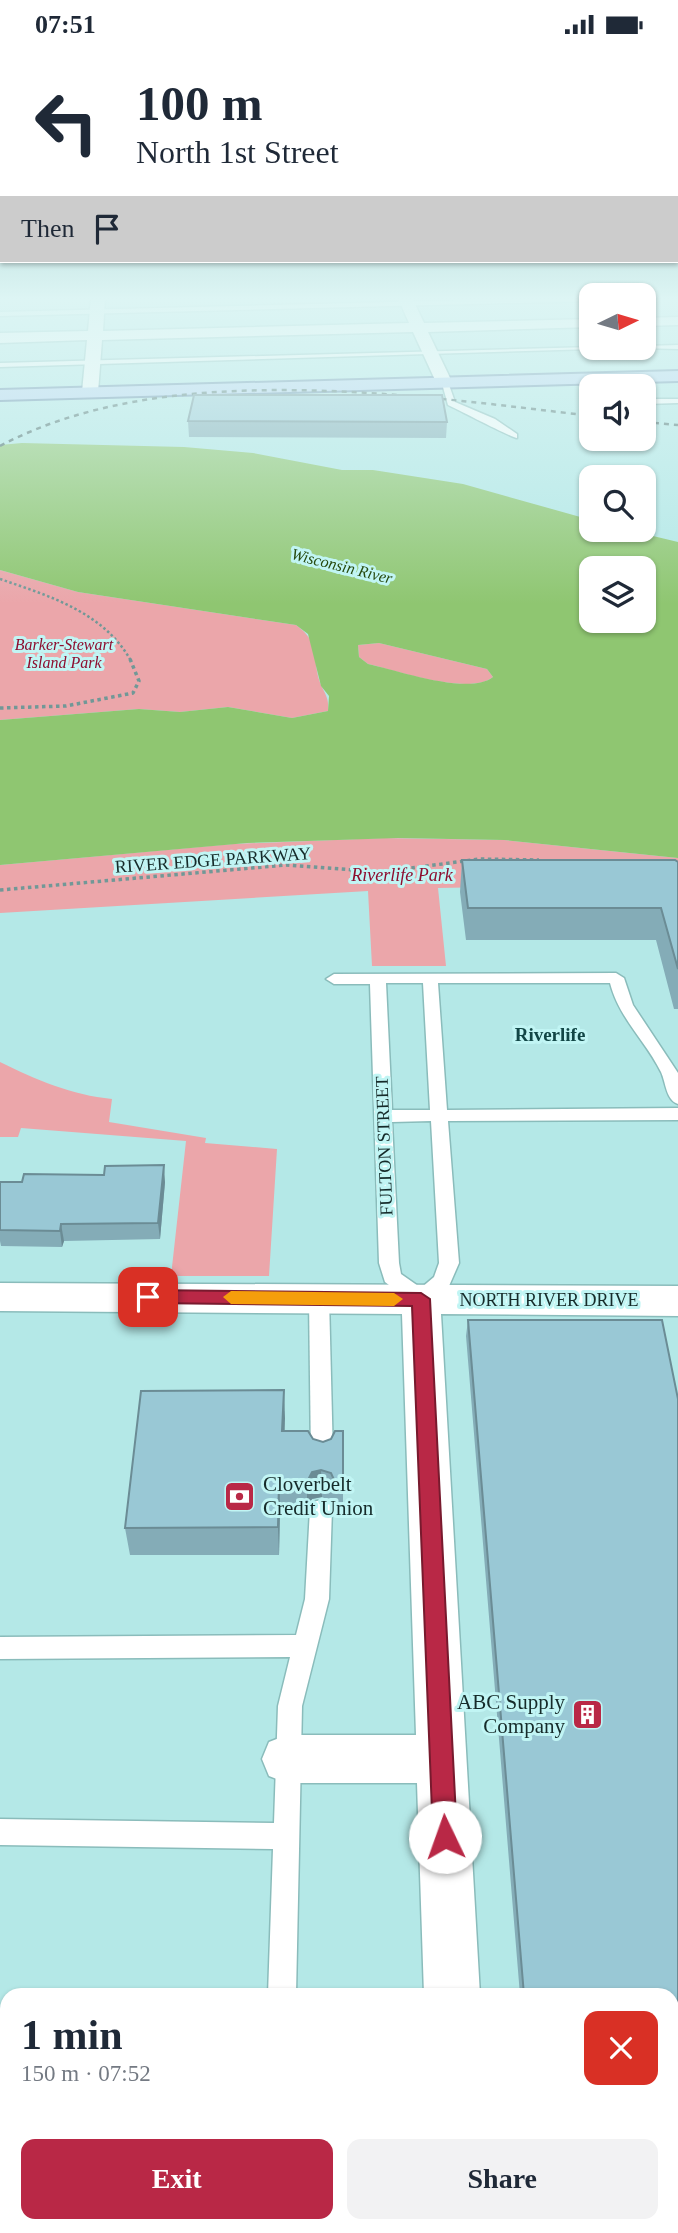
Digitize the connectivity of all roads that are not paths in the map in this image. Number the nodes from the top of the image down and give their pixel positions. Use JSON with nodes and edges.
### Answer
{"nodes":[{"id":1,"x":450,"y":400,"type":"edge"},
{"id":2,"x":678,"y":401,"type":"edge"},
{"id":3,"x":656,"y":402,"type":"edge"},
{"id":4,"x":514,"y":436,"type":"dead end"},
{"id":5,"x":334,"y":979,"type":"dead end"},
{"id":6,"x":378,"y":979,"type":"junction"},
{"id":7,"x":430,"y":979,"type":"junction"},
{"id":8,"x":678,"y":1098,"type":"edge"},
{"id":9,"x":678,"y":1114,"type":"edge"},
{"id":10,"x":383,"y":1116,"type":"junction"},
{"id":11,"x":439,"y":1116,"type":"junction"},
{"id":12,"x":0,"y":1297,"type":"edge"},
{"id":13,"x":319,"y":1299,"type":"junction"},
{"id":14,"x":421,"y":1299,"type":"junction"},
{"id":15,"x":678,"y":1301,"type":"edge"},
{"id":16,"x":322,"y":1458,"type":"edge"},
{"id":17,"x":321,"y":1509,"type":"dead end"},
{"id":18,"x":304,"y":1646,"type":"junction"},
{"id":19,"x":0,"y":1648,"type":"edge"},
{"id":20,"x":288,"y":1759,"type":"junction"},
{"id":21,"x":442,"y":1759,"type":"junction"},
{"id":22,"x":0,"y":1832,"type":"edge"},
{"id":23,"x":286,"y":1836,"type":"junction"},
{"id":24,"x":282,"y":1988,"type":"edge"},
{"id":25,"x":452,"y":1988,"type":"edge"}],
"edges":[{"from":1,"to":4,"type":"lane"},
{"from":2,"to":3,"type":"lane"},
{"from":5,"to":6,"type":"lane"},
{"from":6,"to":7,"type":"lane"},
{"from":6,"to":10,"type":"lane","name":"FULTON STREET"},
{"from":7,"to":8,"type":"lane"},
{"from":7,"to":11,"type":"lane"},
{"from":9,"to":11,"type":"lane"},
{"from":10,"to":11,"type":"lane"},
{"from":10,"to":14,"type":"lane","name":"FULTON STREET"},
{"from":11,"to":14,"type":"lane"},
{"from":12,"to":13,"type":"street","name":"NORTH RIVER DRIVE"},
{"from":13,"to":14,"type":"street","name":"NORTH RIVER DRIVE"},
{"from":13,"to":16,"type":"lane"},
{"from":14,"to":15,"type":"street","name":"NORTH RIVER DRIVE"},
{"from":14,"to":21,"type":"street"},
{"from":17,"to":18,"type":"lane"},
{"from":18,"to":19,"type":"lane"},
{"from":18,"to":20,"type":"lane"},
{"from":20,"to":21,"type":"street"},
{"from":20,"to":23,"type":"lane"},
{"from":21,"to":25,"type":"street"},
{"from":22,"to":23,"type":"lane"},
{"from":23,"to":24,"type":"lane"}]}
